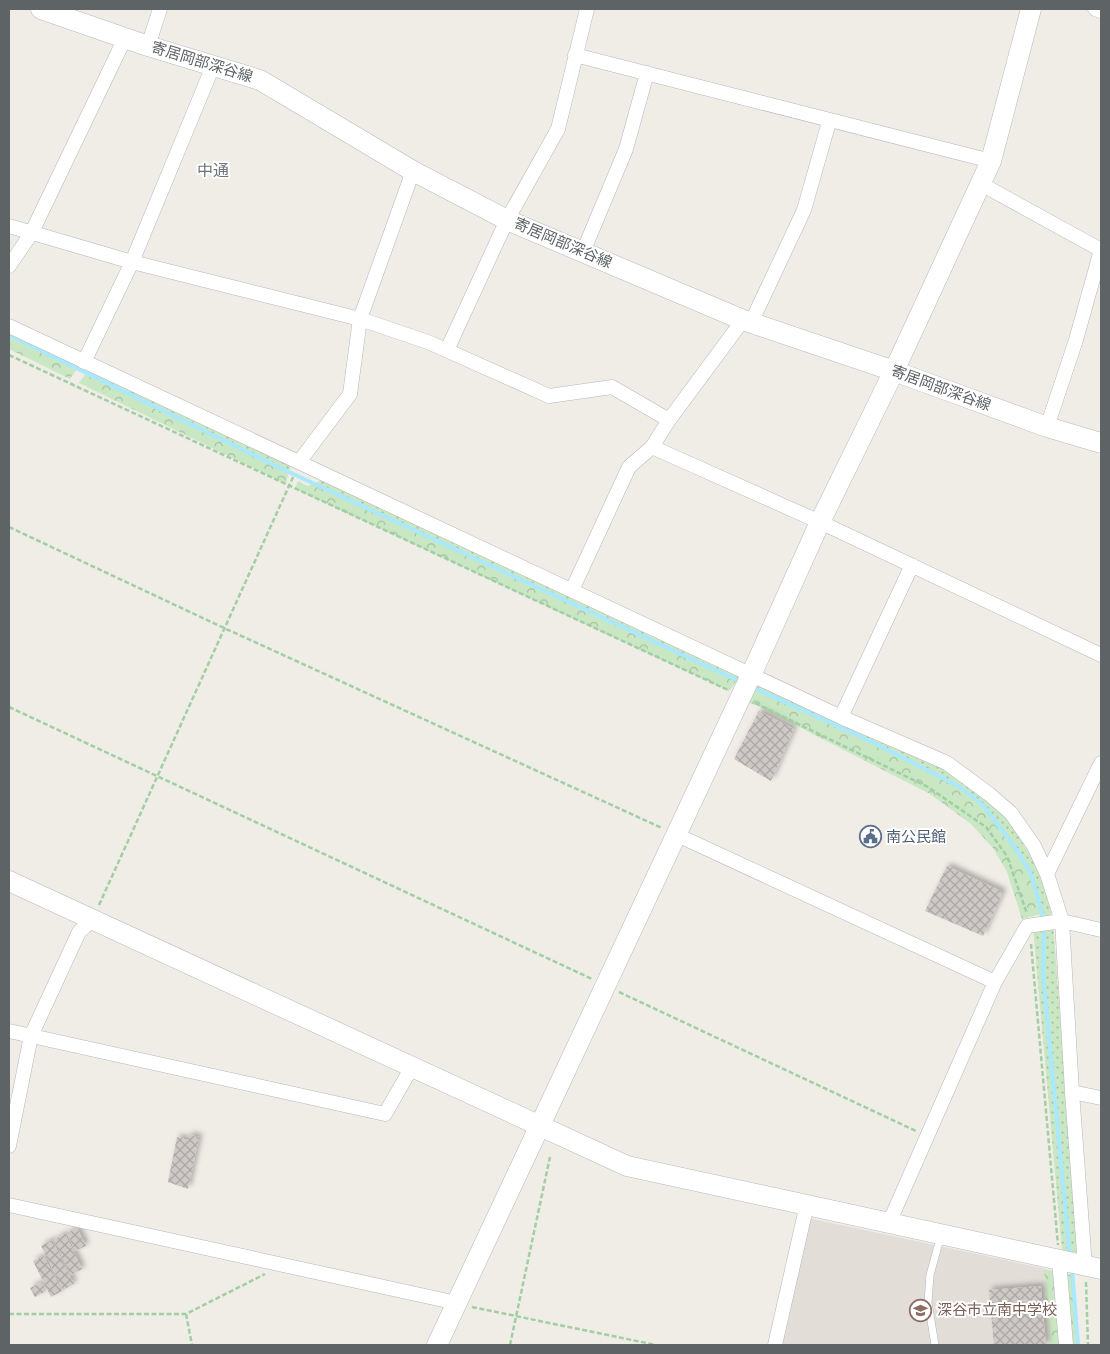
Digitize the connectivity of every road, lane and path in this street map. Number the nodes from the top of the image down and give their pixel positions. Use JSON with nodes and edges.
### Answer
{"nodes":[{"id":1,"x":41,"y":9,"type":"edge"},
{"id":2,"x":160,"y":9,"type":"edge"},
{"id":3,"x":587,"y":9,"type":"edge"},
{"id":4,"x":1031,"y":9,"type":"edge"},
{"id":5,"x":1095,"y":9,"type":"edge"},
{"id":6,"x":1101,"y":11,"type":"edge"},
{"id":7,"x":125,"y":38,"type":"junction"},
{"id":8,"x":148,"y":46,"type":"junction"},
{"id":9,"x":575,"y":55,"type":"junction"},
{"id":10,"x":213,"y":66,"type":"junction"},
{"id":11,"x":647,"y":73,"type":"junction"},
{"id":12,"x":829,"y":122,"type":"junction"},
{"id":13,"x":991,"y":161,"type":"junction"},
{"id":14,"x":413,"y":171,"type":"junction"},
{"id":15,"x":981,"y":184,"type":"junction"},
{"id":16,"x":507,"y":220,"type":"junction"},
{"id":17,"x":9,"y":226,"type":"edge"},
{"id":18,"x":31,"y":234,"type":"junction"},
{"id":19,"x":1101,"y":250,"type":"edge"},
{"id":20,"x":583,"y":252,"type":"junction"},
{"id":21,"x":132,"y":262,"type":"junction"},
{"id":22,"x":9,"y":266,"type":"edge"},
{"id":23,"x":360,"y":319,"type":"junction"},
{"id":24,"x":747,"y":321,"type":"junction"},
{"id":25,"x":9,"y":326,"type":"edge"},
{"id":26,"x":447,"y":350,"type":"junction"},
{"id":27,"x":9,"y":355,"type":"edge"},
{"id":28,"x":84,"y":362,"type":"junction"},
{"id":29,"x":894,"y":371,"type":"junction"},
{"id":30,"x":669,"y":420,"type":"junction"},
{"id":31,"x":1047,"y":427,"type":"junction"},
{"id":32,"x":1101,"y":443,"type":"edge"},
{"id":33,"x":652,"y":447,"type":"junction"},
{"id":34,"x":298,"y":465,"type":"junction"},
{"id":35,"x":290,"y":485,"type":"junction"},
{"id":36,"x":820,"y":522,"type":"junction"},
{"id":37,"x":9,"y":527,"type":"edge"},
{"id":38,"x":912,"y":565,"type":"junction"},
{"id":39,"x":572,"y":590,"type":"junction"},
{"id":40,"x":224,"y":628,"type":"junction"},
{"id":41,"x":1101,"y":655,"type":"edge"},
{"id":42,"x":752,"y":673,"type":"junction"},
{"id":43,"x":741,"y":696,"type":"junction"},
{"id":44,"x":9,"y":707,"type":"edge"},
{"id":45,"x":841,"y":717,"type":"junction"},
{"id":46,"x":1101,"y":763,"type":"edge"},
{"id":47,"x":157,"y":775,"type":"junction"},
{"id":48,"x":675,"y":834,"type":"junction"},
{"id":49,"x":1047,"y":874,"type":"junction"},
{"id":50,"x":9,"y":881,"type":"edge"},
{"id":51,"x":92,"y":920,"type":"junction"},
{"id":52,"x":1057,"y":921,"type":"junction"},
{"id":53,"x":1028,"y":925,"type":"junction"},
{"id":54,"x":1101,"y":930,"type":"edge"},
{"id":55,"x":995,"y":982,"type":"junction"},
{"id":56,"x":606,"y":986,"type":"junction"},
{"id":57,"x":9,"y":1031,"type":"edge"},
{"id":58,"x":31,"y":1036,"type":"junction"},
{"id":59,"x":412,"y":1068,"type":"junction"},
{"id":60,"x":1072,"y":1092,"type":"junction"},
{"id":61,"x":1101,"y":1098,"type":"edge"},
{"id":62,"x":539,"y":1126,"type":"junction"},
{"id":63,"x":928,"y":1136,"type":"junction"},
{"id":64,"x":9,"y":1146,"type":"edge"},
{"id":65,"x":550,"y":1157,"type":"dead end"},
{"id":66,"x":9,"y":1204,"type":"edge"},
{"id":67,"x":807,"y":1204,"type":"junction"},
{"id":68,"x":889,"y":1223,"type":"junction"},
{"id":69,"x":942,"y":1235,"type":"junction"},
{"id":70,"x":1060,"y":1259,"type":"junction"},
{"id":71,"x":283,"y":1265,"type":"junction"},
{"id":72,"x":1093,"y":1268,"type":"edge"},
{"id":73,"x":457,"y":1304,"type":"junction"},
{"id":74,"x":9,"y":1314,"type":"edge"},
{"id":75,"x":186,"y":1314,"type":"junction"},
{"id":76,"x":516,"y":1316,"type":"junction"},
{"id":77,"x":192,"y":1345,"type":"edge"},
{"id":78,"x":437,"y":1345,"type":"edge"},
{"id":79,"x":510,"y":1345,"type":"edge"},
{"id":80,"x":656,"y":1345,"type":"edge"},
{"id":81,"x":775,"y":1345,"type":"edge"},
{"id":82,"x":935,"y":1345,"type":"edge"},
{"id":83,"x":1066,"y":1345,"type":"edge"},
{"id":84,"x":1088,"y":1345,"type":"edge"}],
"edges":[{"from":1,"to":7,"type":"street","name":"寄居岡部深谷線"},
{"from":2,"to":8,"type":"street"},
{"from":3,"to":9,"type":"street"},
{"from":4,"to":13,"type":"street"},
{"from":5,"to":6,"type":"street"},
{"from":7,"to":8,"type":"street","name":"寄居岡部深谷線"},
{"from":7,"to":18,"type":"street"},
{"from":8,"to":10,"type":"street","name":"寄居岡部深谷線"},
{"from":9,"to":11,"type":"street"},
{"from":9,"to":16,"type":"street"},
{"from":10,"to":14,"type":"street","name":"寄居岡部深谷線"},
{"from":10,"to":21,"type":"street"},
{"from":11,"to":12,"type":"street"},
{"from":11,"to":20,"type":"street"},
{"from":12,"to":13,"type":"street"},
{"from":12,"to":24,"type":"street"},
{"from":13,"to":15,"type":"street"},
{"from":14,"to":16,"type":"street","name":"寄居岡部深谷線"},
{"from":14,"to":23,"type":"street"},
{"from":15,"to":19,"type":"street"},
{"from":15,"to":29,"type":"street"},
{"from":16,"to":20,"type":"street","name":"寄居岡部深谷線"},
{"from":16,"to":26,"type":"street"},
{"from":17,"to":18,"type":"street"},
{"from":18,"to":21,"type":"street"},
{"from":18,"to":22,"type":"street"},
{"from":19,"to":31,"type":"street"},
{"from":20,"to":24,"type":"street","name":"寄居岡部深谷線"},
{"from":21,"to":23,"type":"street"},
{"from":21,"to":28,"type":"street"},
{"from":23,"to":26,"type":"street"},
{"from":23,"to":34,"type":"street"},
{"from":24,"to":29,"type":"street","name":"寄居岡部深谷線"},
{"from":24,"to":30,"type":"street"},
{"from":25,"to":28,"type":"street"},
{"from":26,"to":30,"type":"street"},
{"from":27,"to":35,"type":"path"},
{"from":28,"to":34,"type":"street"},
{"from":29,"to":31,"type":"street","name":"寄居岡部深谷線"},
{"from":29,"to":36,"type":"street"},
{"from":30,"to":33,"type":"street"},
{"from":31,"to":32,"type":"street","name":"寄居岡部深谷線"},
{"from":33,"to":36,"type":"street"},
{"from":33,"to":39,"type":"street"},
{"from":34,"to":35,"type":"path"},
{"from":34,"to":39,"type":"street"},
{"from":35,"to":40,"type":"path"},
{"from":35,"to":43,"type":"path"},
{"from":36,"to":38,"type":"street"},
{"from":36,"to":42,"type":"street"},
{"from":37,"to":40,"type":"path"},
{"from":38,"to":41,"type":"street"},
{"from":38,"to":45,"type":"street"},
{"from":39,"to":42,"type":"street"},
{"from":40,"to":47,"type":"path"},
{"from":40,"to":48,"type":"path"},
{"from":42,"to":43,"type":"street"},
{"from":42,"to":45,"type":"street"},
{"from":43,"to":48,"type":"street"},
{"from":43,"to":53,"type":"path"},
{"from":44,"to":47,"type":"path"},
{"from":45,"to":49,"type":"street"},
{"from":46,"to":49,"type":"street"},
{"from":47,"to":51,"type":"path"},
{"from":47,"to":56,"type":"path"},
{"from":48,"to":55,"type":"street"},
{"from":48,"to":56,"type":"street"},
{"from":49,"to":52,"type":"street"},
{"from":50,"to":51,"type":"street"},
{"from":51,"to":58,"type":"street"},
{"from":51,"to":59,"type":"street"},
{"from":52,"to":53,"type":"street"},
{"from":52,"to":54,"type":"street"},
{"from":52,"to":60,"type":"street"},
{"from":53,"to":55,"type":"street"},
{"from":53,"to":70,"type":"path"},
{"from":55,"to":63,"type":"street"},
{"from":56,"to":62,"type":"street"},
{"from":56,"to":63,"type":"path"},
{"from":57,"to":58,"type":"street"},
{"from":58,"to":59,"type":"street"},
{"from":58,"to":64,"type":"street"},
{"from":59,"to":62,"type":"street"},
{"from":60,"to":61,"type":"street"},
{"from":60,"to":72,"type":"street"},
{"from":62,"to":67,"type":"street"},
{"from":62,"to":73,"type":"street"},
{"from":63,"to":68,"type":"street"},
{"from":65,"to":76,"type":"path"},
{"from":66,"to":71,"type":"street"},
{"from":67,"to":68,"type":"street"},
{"from":67,"to":81,"type":"street"},
{"from":68,"to":69,"type":"street"},
{"from":69,"to":70,"type":"street"},
{"from":69,"to":82,"type":"lane"},
{"from":70,"to":72,"type":"street"},
{"from":70,"to":83,"type":"street"},
{"from":71,"to":73,"type":"street"},
{"from":71,"to":75,"type":"path"},
{"from":72,"to":84,"type":"path"},
{"from":73,"to":76,"type":"path"},
{"from":73,"to":78,"type":"street"},
{"from":74,"to":75,"type":"path"},
{"from":75,"to":77,"type":"path"},
{"from":76,"to":79,"type":"path"},
{"from":76,"to":80,"type":"path"}]}
